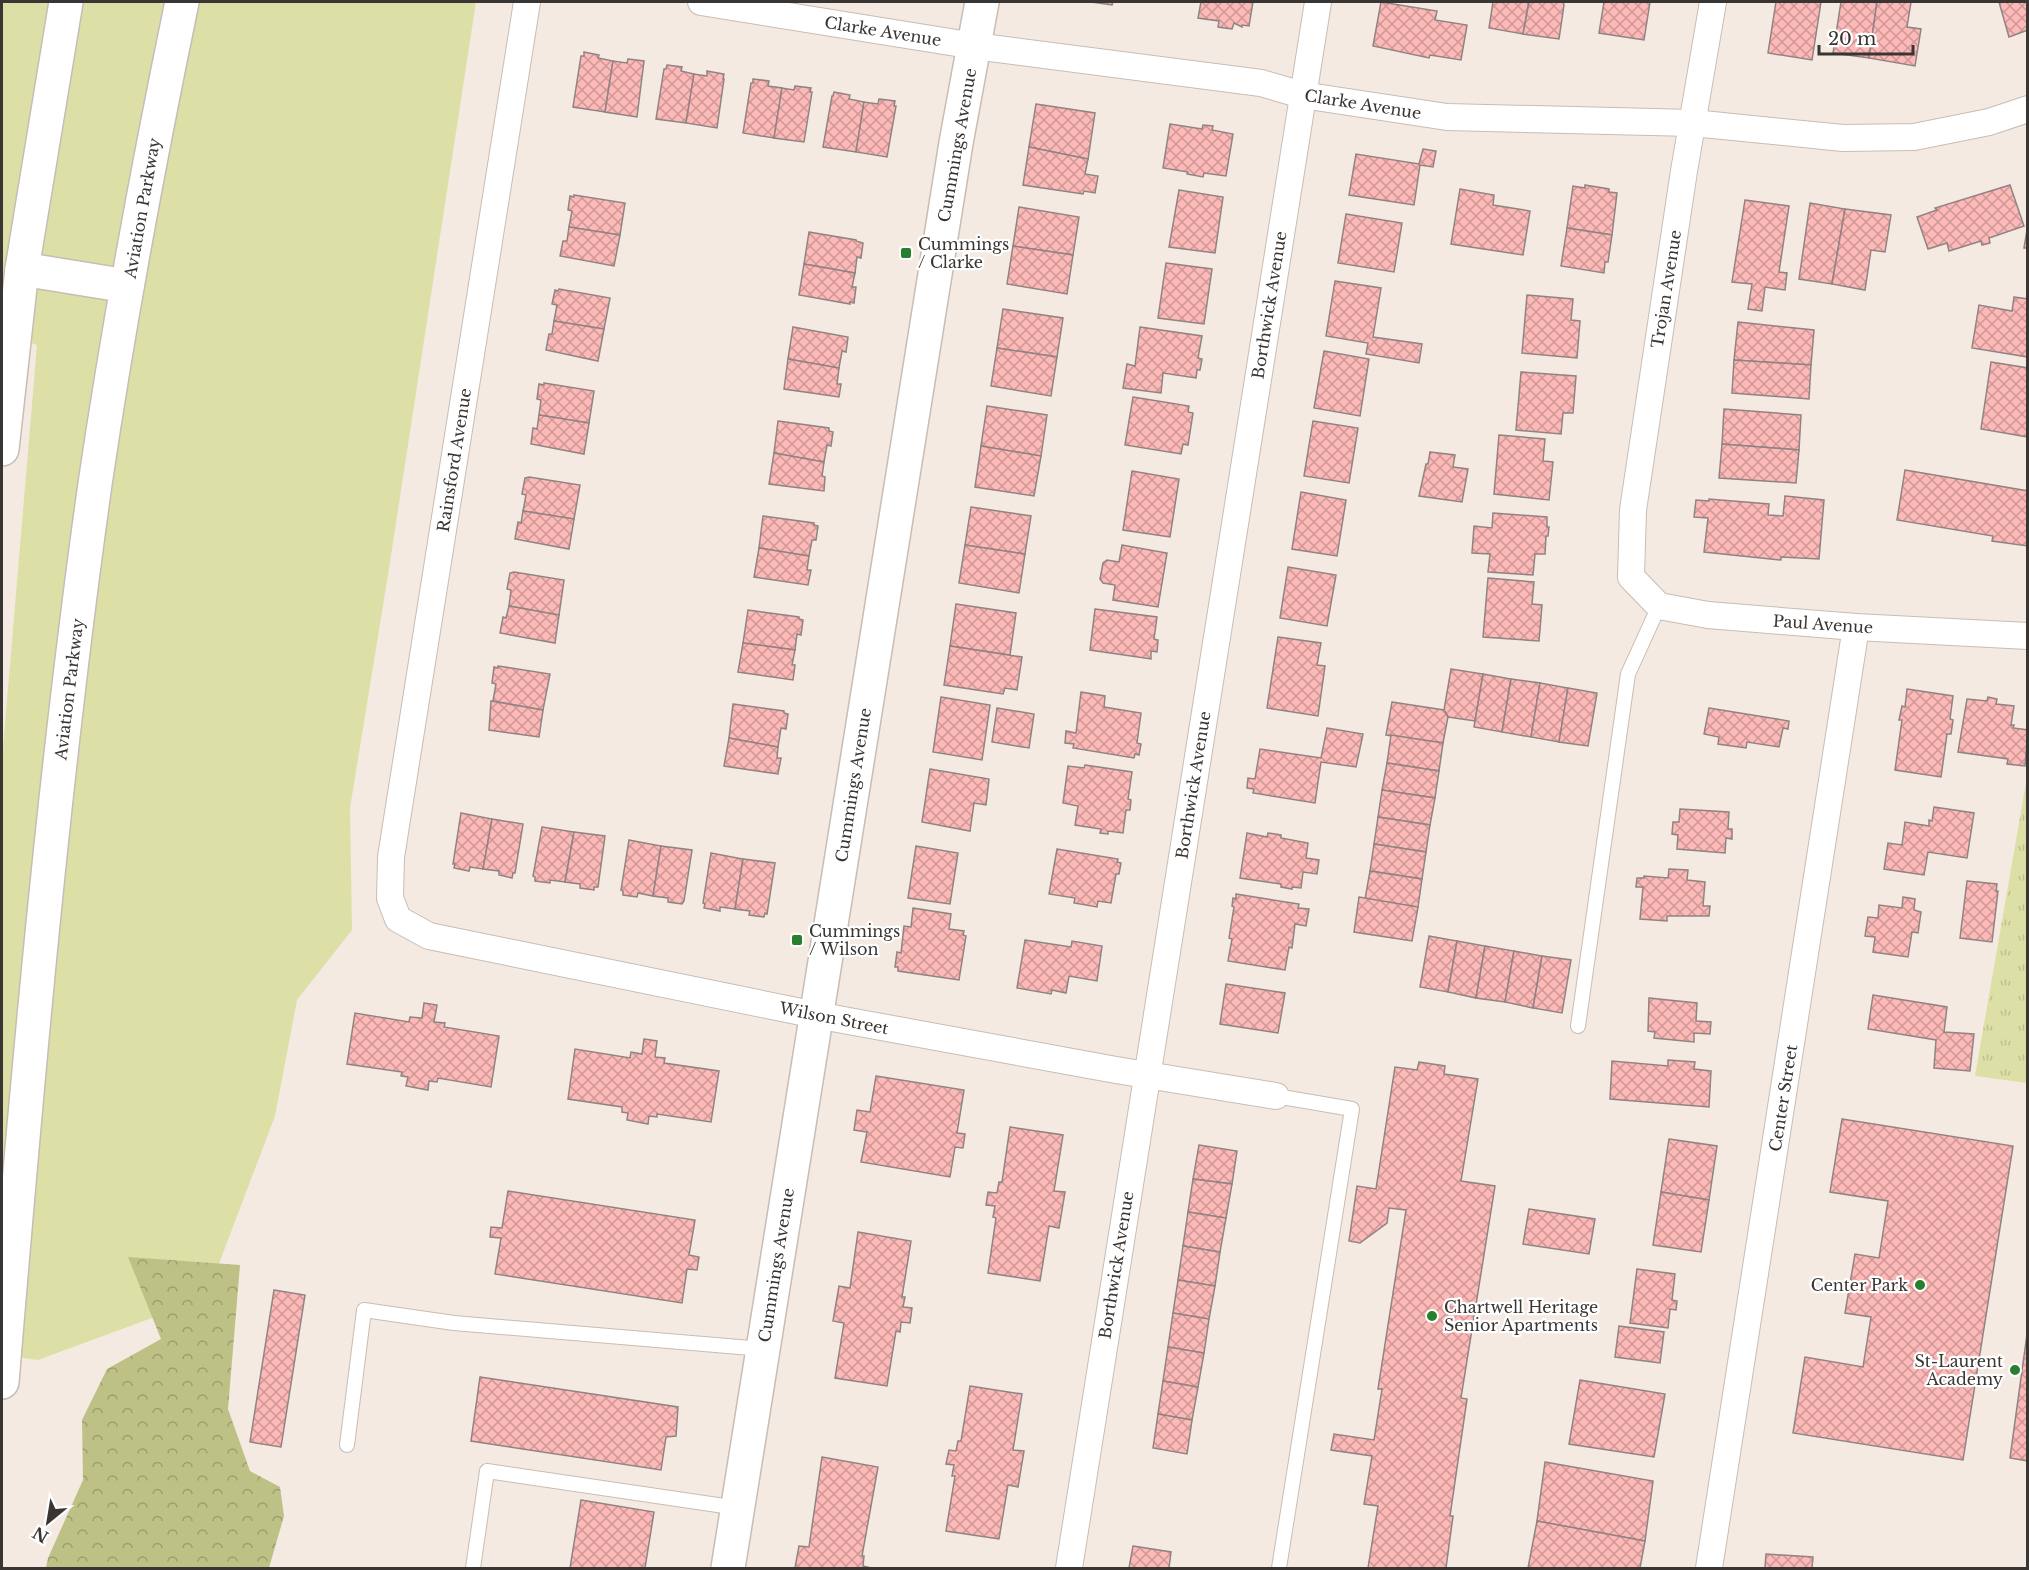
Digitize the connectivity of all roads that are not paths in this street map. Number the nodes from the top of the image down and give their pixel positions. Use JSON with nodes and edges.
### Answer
{"nodes":[{"id":1,"x":66,"y":2,"type":"edge"},
{"id":2,"x":182,"y":2,"type":"edge"},
{"id":3,"x":527,"y":2,"type":"edge"},
{"id":4,"x":701,"y":2,"type":"edge"},
{"id":5,"x":982,"y":2,"type":"edge"},
{"id":6,"x":1318,"y":2,"type":"edge"},
{"id":7,"x":1713,"y":2,"type":"edge"},
{"id":8,"x":975,"y":46,"type":"junction"},
{"id":9,"x":1302,"y":95,"type":"junction"},
{"id":10,"x":2028,"y":109,"type":"edge"},
{"id":11,"x":1693,"y":123,"type":"junction"},
{"id":12,"x":17,"y":268,"type":"junction"},
{"id":13,"x":128,"y":286,"type":"junction"},
{"id":14,"x":2,"y":449,"type":"edge"},
{"id":15,"x":1659,"y":606,"type":"junction"},
{"id":16,"x":1856,"y":627,"type":"junction"},
{"id":17,"x":2028,"y":636,"type":"edge"},
{"id":18,"x":398,"y":919,"type":"joint"},
{"id":19,"x":816,"y":1016,"type":"junction"},
{"id":20,"x":1578,"y":1026,"type":"dead end"},
{"id":21,"x":1147,"y":1075,"type":"junction"},
{"id":22,"x":1276,"y":1096,"type":"joint"},
{"id":23,"x":763,"y":1349,"type":"junction"},
{"id":24,"x":2,"y":1383,"type":"edge"},
{"id":25,"x":347,"y":1446,"type":"dead end"},
{"id":26,"x":738,"y":1508,"type":"junction"},
{"id":27,"x":473,"y":1569,"type":"edge"},
{"id":28,"x":728,"y":1569,"type":"edge"},
{"id":29,"x":1069,"y":1569,"type":"edge"},
{"id":30,"x":1279,"y":1569,"type":"edge"},
{"id":31,"x":1709,"y":1569,"type":"edge"}],
"edges":[{"from":1,"to":12,"type":"main road"},
{"from":2,"to":13,"type":"main road","name":"Aviation Parkway"},
{"from":3,"to":18,"type":"street","name":"Rainsford Avenue"},
{"from":4,"to":8,"type":"street","name":"Clarke Avenue"},
{"from":5,"to":8,"type":"main road","name":"Cummings Avenue"},
{"from":6,"to":9,"type":"street","name":"Borthwick Avenue"},
{"from":7,"to":11,"type":"street","name":"Trojan Avenue"},
{"from":8,"to":9,"type":"street","name":"Clarke Avenue"},
{"from":8,"to":19,"type":"main road","name":"Cummings Avenue"},
{"from":9,"to":11,"type":"street","name":"Clarke Avenue"},
{"from":9,"to":21,"type":"street","name":"Borthwick Avenue"},
{"from":10,"to":11,"type":"street","name":"Clarke Avenue"},
{"from":11,"to":15,"type":"street","name":"Trojan Avenue"},
{"from":12,"to":13,"type":"main road"},
{"from":12,"to":14,"type":"main road"},
{"from":13,"to":24,"type":"main road","name":"Aviation Parkway"},
{"from":15,"to":16,"type":"street","name":"Paul Avenue"},
{"from":15,"to":20,"type":"lane"},
{"from":16,"to":17,"type":"street","name":"Paul Avenue"},
{"from":16,"to":31,"type":"street","name":"Center Street"},
{"from":18,"to":19,"type":"street","name":"Wilson Street"},
{"from":19,"to":21,"type":"street","name":"Wilson Street"},
{"from":19,"to":23,"type":"main road","name":"Cummings Avenue"},
{"from":21,"to":22,"type":"street","name":"Wilson Street"},
{"from":21,"to":29,"type":"street","name":"Borthwick Avenue"},
{"from":22,"to":30,"type":"lane"},
{"from":23,"to":25,"type":"lane"},
{"from":23,"to":26,"type":"main road","name":"Cummings Avenue"},
{"from":26,"to":27,"type":"lane"},
{"from":26,"to":28,"type":"main road","name":"Cummings Avenue"}]}
